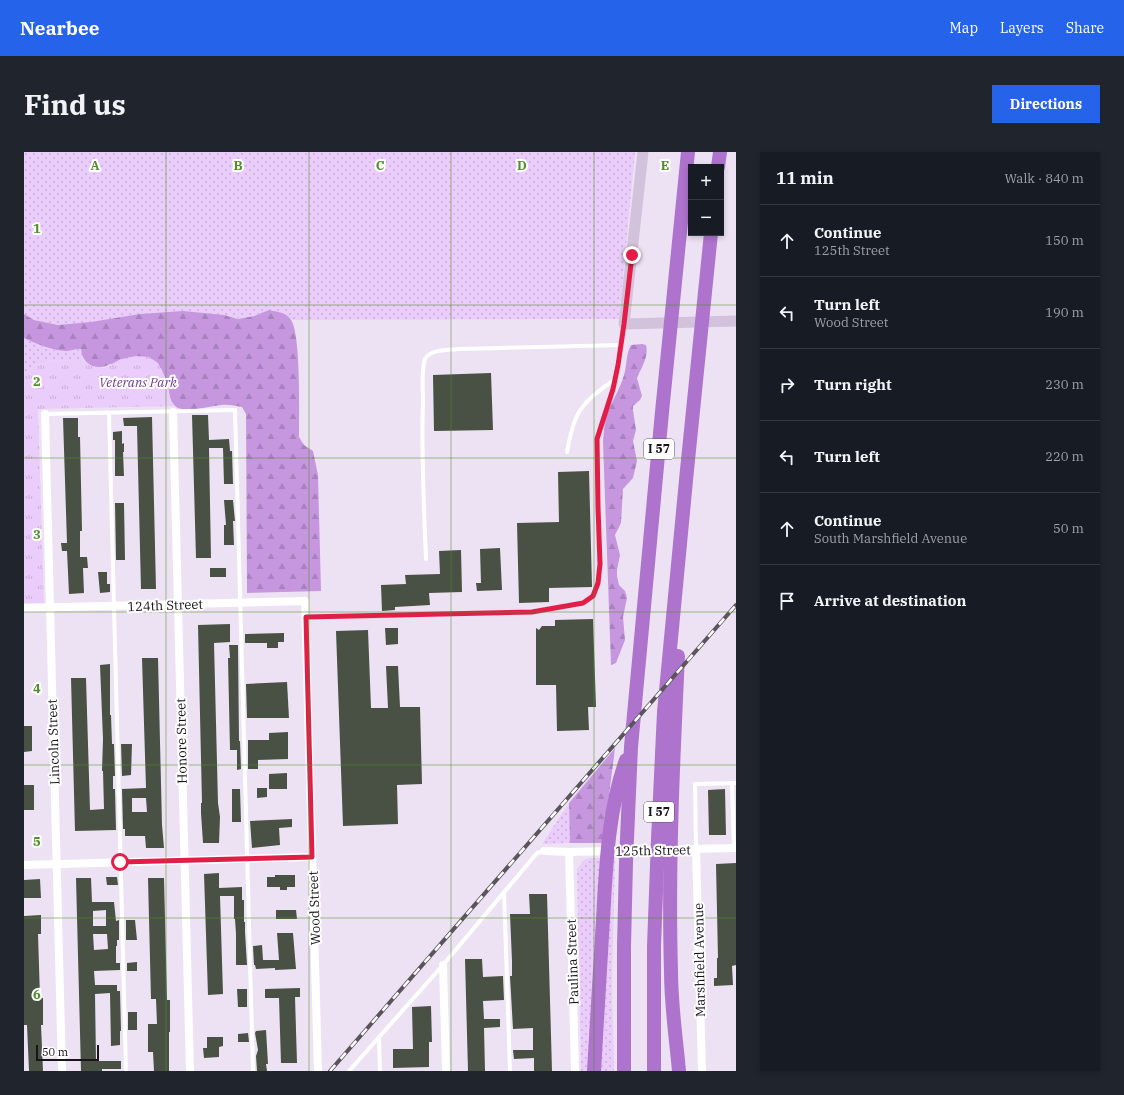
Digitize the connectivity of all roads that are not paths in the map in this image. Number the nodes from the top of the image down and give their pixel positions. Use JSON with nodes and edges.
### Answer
{"nodes":[{"id":1,"x":643,"y":152,"type":"edge"},
{"id":2,"x":688,"y":152,"type":"edge"},
{"id":3,"x":720,"y":152,"type":"edge"},
{"id":4,"x":718,"y":164,"type":"edge"},
{"id":5,"x":711,"y":236,"type":"edge"},
{"id":6,"x":735,"y":321,"type":"edge"},
{"id":7,"x":624,"y":324,"type":"junction"},
{"id":8,"x":621,"y":345,"type":"junction"},
{"id":9,"x":614,"y":380,"type":"junction"},
{"id":10,"x":173,"y":412,"type":"junction"},
{"id":11,"x":109,"y":413,"type":"junction"},
{"id":12,"x":45,"y":414,"type":"joint"},
{"id":13,"x":567,"y":452,"type":"dead end"},
{"id":14,"x":678,"y":554,"type":"junction"},
{"id":15,"x":426,"y":559,"type":"dead end"},
{"id":16,"x":305,"y":601,"type":"joint"},
{"id":17,"x":240,"y":603,"type":"junction"},
{"id":18,"x":178,"y":604,"type":"junction"},
{"id":19,"x":114,"y":606,"type":"junction"},
{"id":20,"x":24,"y":608,"type":"edge"},
{"id":21,"x":49,"y":608,"type":"junction"},
{"id":22,"x":306,"y":617,"type":"junction"},
{"id":23,"x":631,"y":747,"type":"junction"},
{"id":24,"x":734,"y":783,"type":"edge"},
{"id":25,"x":735,"y":848,"type":"edge"},
{"id":26,"x":696,"y":849,"type":"junction"},
{"id":27,"x":544,"y":852,"type":"joint"},
{"id":28,"x":569,"y":852,"type":"junction"},
{"id":29,"x":312,"y":857,"type":"junction"},
{"id":30,"x":247,"y":859,"type":"junction"},
{"id":31,"x":184,"y":861,"type":"junction"},
{"id":32,"x":120,"y":862,"type":"junction"},
{"id":33,"x":56,"y":864,"type":"junction"},
{"id":34,"x":24,"y":865,"type":"edge"},
{"id":35,"x":504,"y":892,"type":"junction"},
{"id":36,"x":443,"y":965,"type":"junction"},
{"id":37,"x":379,"y":1037,"type":"junction"},
{"id":38,"x":62,"y":1071,"type":"edge"},
{"id":39,"x":126,"y":1071,"type":"edge"},
{"id":40,"x":190,"y":1071,"type":"edge"},
{"id":41,"x":254,"y":1071,"type":"edge"},
{"id":42,"x":318,"y":1071,"type":"edge"},
{"id":43,"x":349,"y":1071,"type":"edge"},
{"id":44,"x":380,"y":1071,"type":"edge"},
{"id":45,"x":446,"y":1071,"type":"edge"},
{"id":46,"x":510,"y":1071,"type":"edge"},
{"id":47,"x":575,"y":1071,"type":"edge"},
{"id":48,"x":594,"y":1071,"type":"edge"},
{"id":49,"x":624,"y":1071,"type":"edge"},
{"id":50,"x":654,"y":1071,"type":"edge"},
{"id":51,"x":679,"y":1071,"type":"edge"},
{"id":52,"x":702,"y":1071,"type":"edge"}],
"edges":[{"from":1,"to":7,"type":"main road"},
{"from":2,"to":23,"type":"highway","number":"I 57"},
{"from":3,"to":4,"type":"highway"},
{"from":5,"to":14,"type":"highway","number":"I 57"},
{"from":6,"to":7,"type":"main road"},
{"from":7,"to":8,"type":"lane"},
{"from":8,"to":9,"type":"lane"},
{"from":8,"to":15,"type":"lane"},
{"from":9,"to":13,"type":"lane"},
{"from":9,"to":22,"type":"lane"},
{"from":10,"to":11,"type":"lane"},
{"from":10,"to":17,"type":"lane"},
{"from":10,"to":18,"type":"street","name":"Honore Street"},
{"from":11,"to":12,"type":"lane"},
{"from":11,"to":19,"type":"lane"},
{"from":12,"to":21,"type":"street","name":"Lincoln Street"},
{"from":14,"to":50,"type":"highway","number":"I 57"},
{"from":14,"to":51,"type":"highway"},
{"from":16,"to":17,"type":"street","name":"124th Street"},
{"from":16,"to":22,"type":"street","name":"Wood Street"},
{"from":17,"to":18,"type":"street","name":"124th Street"},
{"from":17,"to":30,"type":"lane"},
{"from":18,"to":19,"type":"street","name":"124th Street"},
{"from":18,"to":31,"type":"street","name":"Honore Street"},
{"from":19,"to":21,"type":"street","name":"124th Street"},
{"from":19,"to":32,"type":"lane"},
{"from":20,"to":21,"type":"street","name":"124th Street"},
{"from":21,"to":33,"type":"street","name":"Lincoln Street"},
{"from":22,"to":29,"type":"street","name":"Wood Street"},
{"from":23,"to":48,"type":"highway"},
{"from":23,"to":49,"type":"highway","number":"I 57"},
{"from":24,"to":25,"type":"lane"},
{"from":24,"to":26,"type":"lane"},
{"from":25,"to":26,"type":"street","name":"125th Street"},
{"from":26,"to":28,"type":"street","name":"125th Street"},
{"from":26,"to":52,"type":"street","name":"Marshfield Avenue"},
{"from":27,"to":28,"type":"street","name":"125th Street"},
{"from":27,"to":35,"type":"lane"},
{"from":28,"to":47,"type":"street","name":"Paulina Street"},
{"from":29,"to":30,"type":"street"},
{"from":29,"to":42,"type":"street","name":"Wood Street"},
{"from":30,"to":31,"type":"street"},
{"from":30,"to":41,"type":"lane"},
{"from":31,"to":32,"type":"street"},
{"from":31,"to":40,"type":"street","name":"Honore Street"},
{"from":32,"to":33,"type":"street"},
{"from":32,"to":39,"type":"lane"},
{"from":33,"to":34,"type":"street"},
{"from":33,"to":38,"type":"street","name":"Lincoln Street"},
{"from":35,"to":36,"type":"lane"},
{"from":35,"to":46,"type":"lane"},
{"from":36,"to":37,"type":"lane"},
{"from":36,"to":45,"type":"street"},
{"from":37,"to":43,"type":"lane"},
{"from":37,"to":44,"type":"lane"}]}
